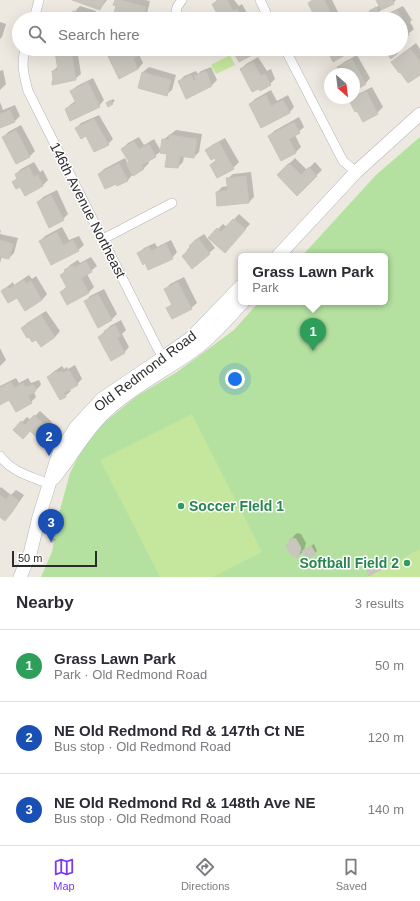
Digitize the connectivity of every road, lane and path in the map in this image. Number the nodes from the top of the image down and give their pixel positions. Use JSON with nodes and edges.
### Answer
{"nodes":[{"id":1,"x":39,"y":0,"type":"edge"},
{"id":2,"x":182,"y":0,"type":"edge"},
{"id":3,"x":260,"y":0,"type":"edge"},
{"id":4,"x":36,"y":12,"type":"edge"},
{"id":5,"x":176,"y":12,"type":"edge"},
{"id":6,"x":266,"y":12,"type":"edge"},
{"id":7,"x":23,"y":56,"type":"edge"},
{"id":8,"x":289,"y":56,"type":"edge"},
{"id":9,"x":420,"y":114,"type":"edge"},
{"id":10,"x":356,"y":172,"type":"junction"},
{"id":11,"x":172,"y":203,"type":"dead end"},
{"id":12,"x":103,"y":238,"type":"junction"},
{"id":13,"x":281,"y":253,"type":"edge"},
{"id":14,"x":238,"y":289,"type":"edge"},
{"id":15,"x":240,"y":305,"type":"edge"},
{"id":16,"x":167,"y":362,"type":"junction"},
{"id":17,"x":0,"y":456,"type":"edge"},
{"id":18,"x":49,"y":484,"type":"junction"},
{"id":19,"x":20,"y":576,"type":"edge"}],
"edges":[{"from":1,"to":4,"type":"street"},
{"from":2,"to":5,"type":"street"},
{"from":3,"to":6,"type":"street"},
{"from":7,"to":12,"type":"street","name":"146th Avenue Northeast"},
{"from":8,"to":10,"type":"street"},
{"from":9,"to":10,"type":"main road"},
{"from":10,"to":13,"type":"main road"},
{"from":11,"to":12,"type":"street"},
{"from":12,"to":16,"type":"street","name":"146th Avenue Northeast"},
{"from":14,"to":16,"type":"main road","name":"Old Redmond Road"},
{"from":15,"to":16,"type":"main road","name":"Old Redmond Road"},
{"from":16,"to":18,"type":"main road","name":"Old Redmond Road"},
{"from":17,"to":18,"type":"street"},
{"from":18,"to":19,"type":"main road","name":"Old Redmond Road"}]}
